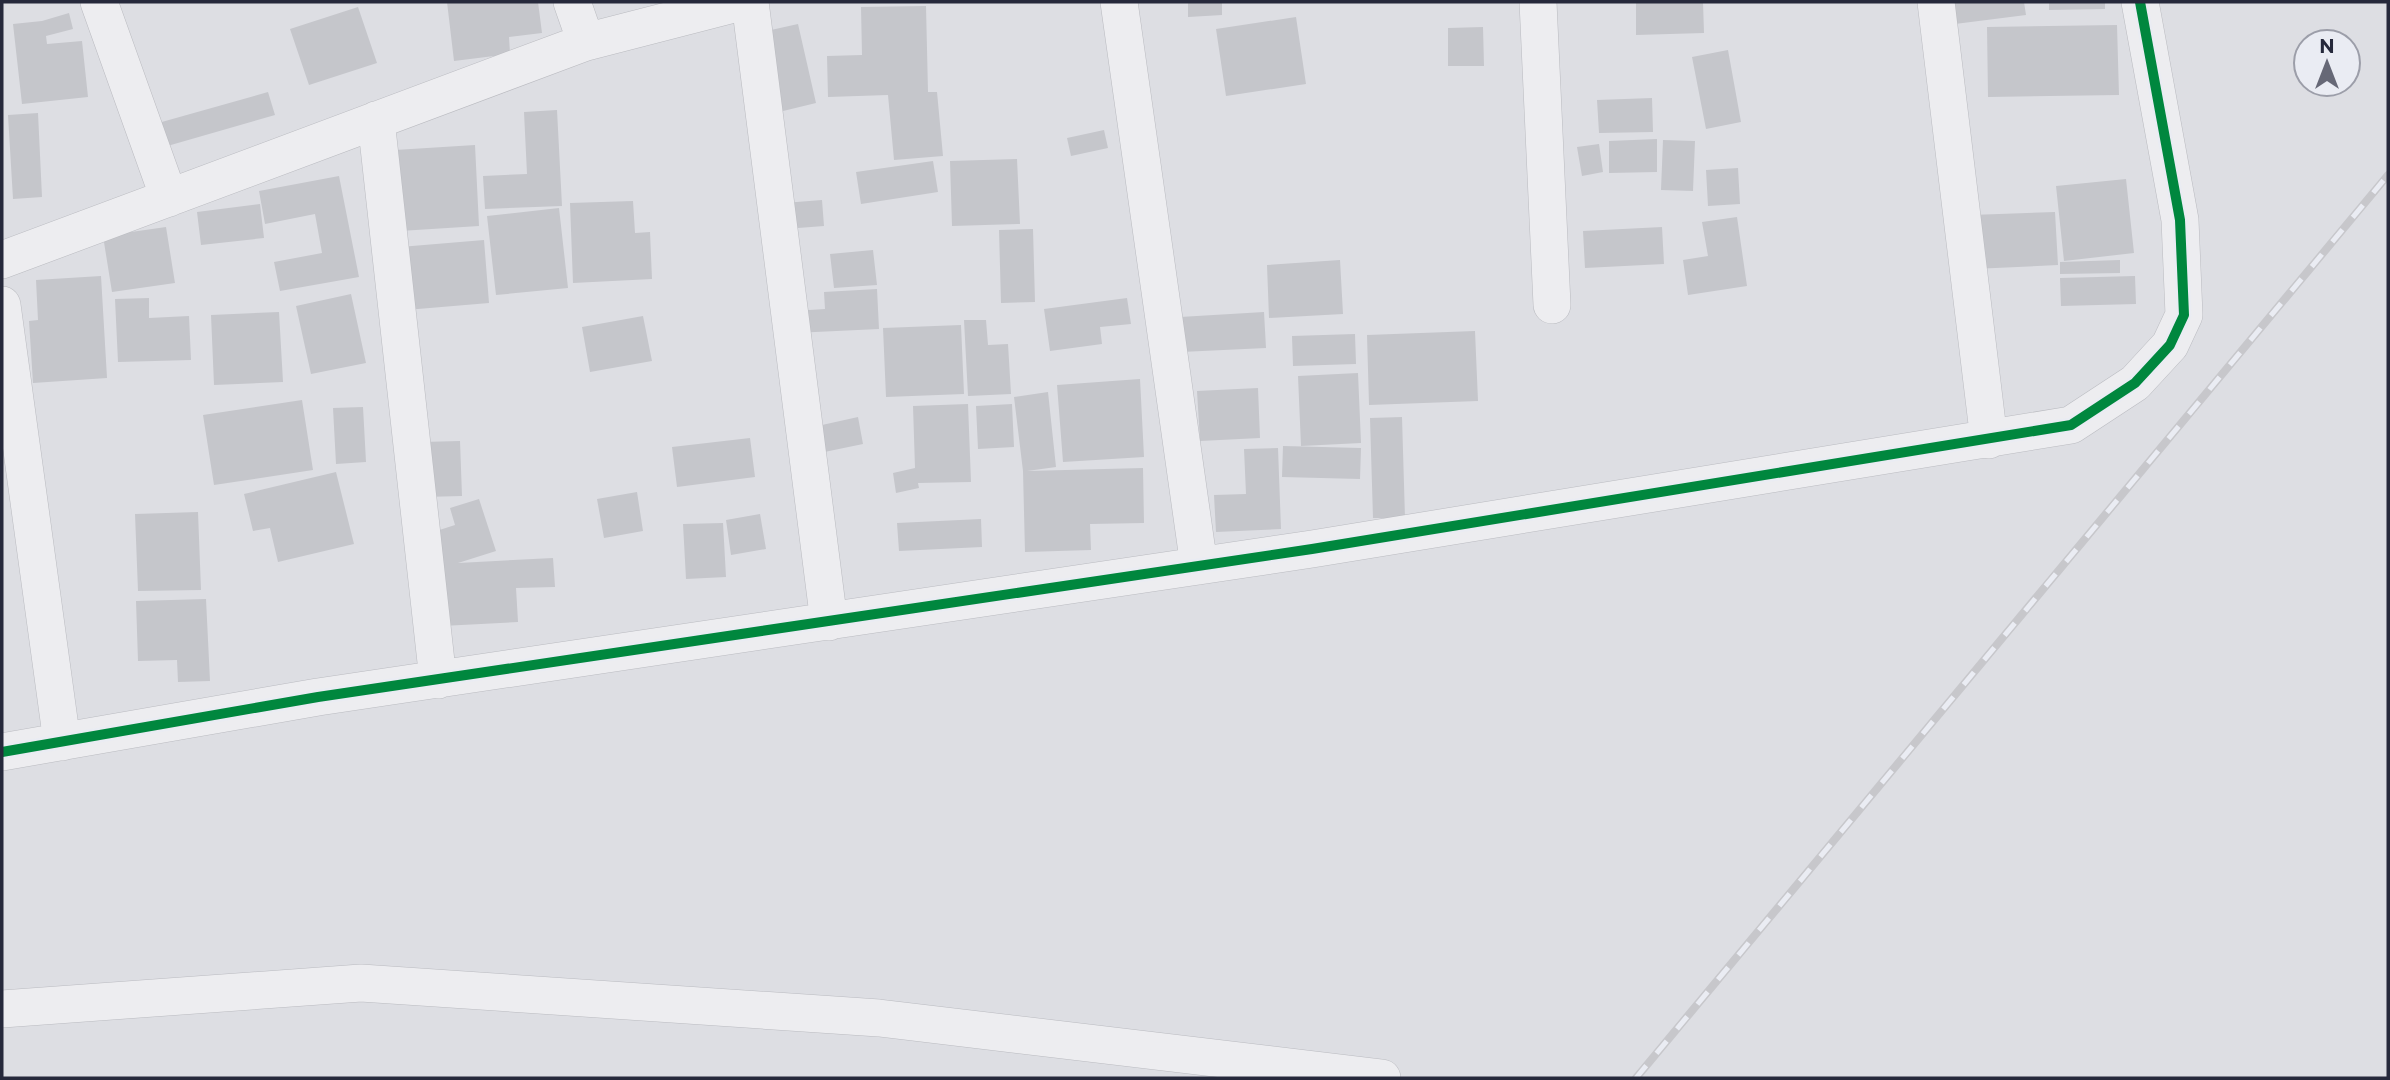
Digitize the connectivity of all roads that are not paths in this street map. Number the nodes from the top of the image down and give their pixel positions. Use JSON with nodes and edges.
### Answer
{"nodes":[{"id":1,"x":99,"y":2,"type":"edge"},
{"id":2,"x":572,"y":2,"type":"edge"},
{"id":3,"x":741,"y":2,"type":"edge"},
{"id":4,"x":750,"y":2,"type":"edge"},
{"id":5,"x":1119,"y":2,"type":"edge"},
{"id":6,"x":1538,"y":2,"type":"edge"},
{"id":7,"x":1936,"y":2,"type":"edge"},
{"id":8,"x":2140,"y":2,"type":"edge"},
{"id":9,"x":586,"y":42,"type":"junction"},
{"id":10,"x":376,"y":120,"type":"junction"},
{"id":11,"x":169,"y":198,"type":"junction"},
{"id":12,"x":2,"y":260,"type":"edge"},
{"id":13,"x":2,"y":304,"type":"edge"},
{"id":14,"x":1552,"y":305,"type":"dead end"},
{"id":15,"x":1989,"y":439,"type":"junction"},
{"id":16,"x":1199,"y":566,"type":"junction"},
{"id":17,"x":829,"y":622,"type":"junction"},
{"id":18,"x":438,"y":680,"type":"junction"},
{"id":19,"x":62,"y":742,"type":"junction"},
{"id":20,"x":2,"y":752,"type":"edge"},
{"id":21,"x":2,"y":1009,"type":"edge"},
{"id":22,"x":1382,"y":1078,"type":"edge"}],
"edges":[{"from":1,"to":11,"type":"street"},
{"from":2,"to":9,"type":"street"},
{"from":3,"to":9,"type":"street"},
{"from":4,"to":17,"type":"street"},
{"from":5,"to":16,"type":"street"},
{"from":6,"to":14,"type":"street"},
{"from":7,"to":15,"type":"street"},
{"from":8,"to":15,"type":"street"},
{"from":9,"to":10,"type":"street"},
{"from":10,"to":11,"type":"street"},
{"from":10,"to":18,"type":"street"},
{"from":11,"to":12,"type":"street"},
{"from":13,"to":19,"type":"street"},
{"from":15,"to":16,"type":"street"},
{"from":16,"to":17,"type":"street"},
{"from":17,"to":18,"type":"street"},
{"from":18,"to":19,"type":"street"},
{"from":19,"to":20,"type":"street"},
{"from":21,"to":22,"type":"street"}]}
